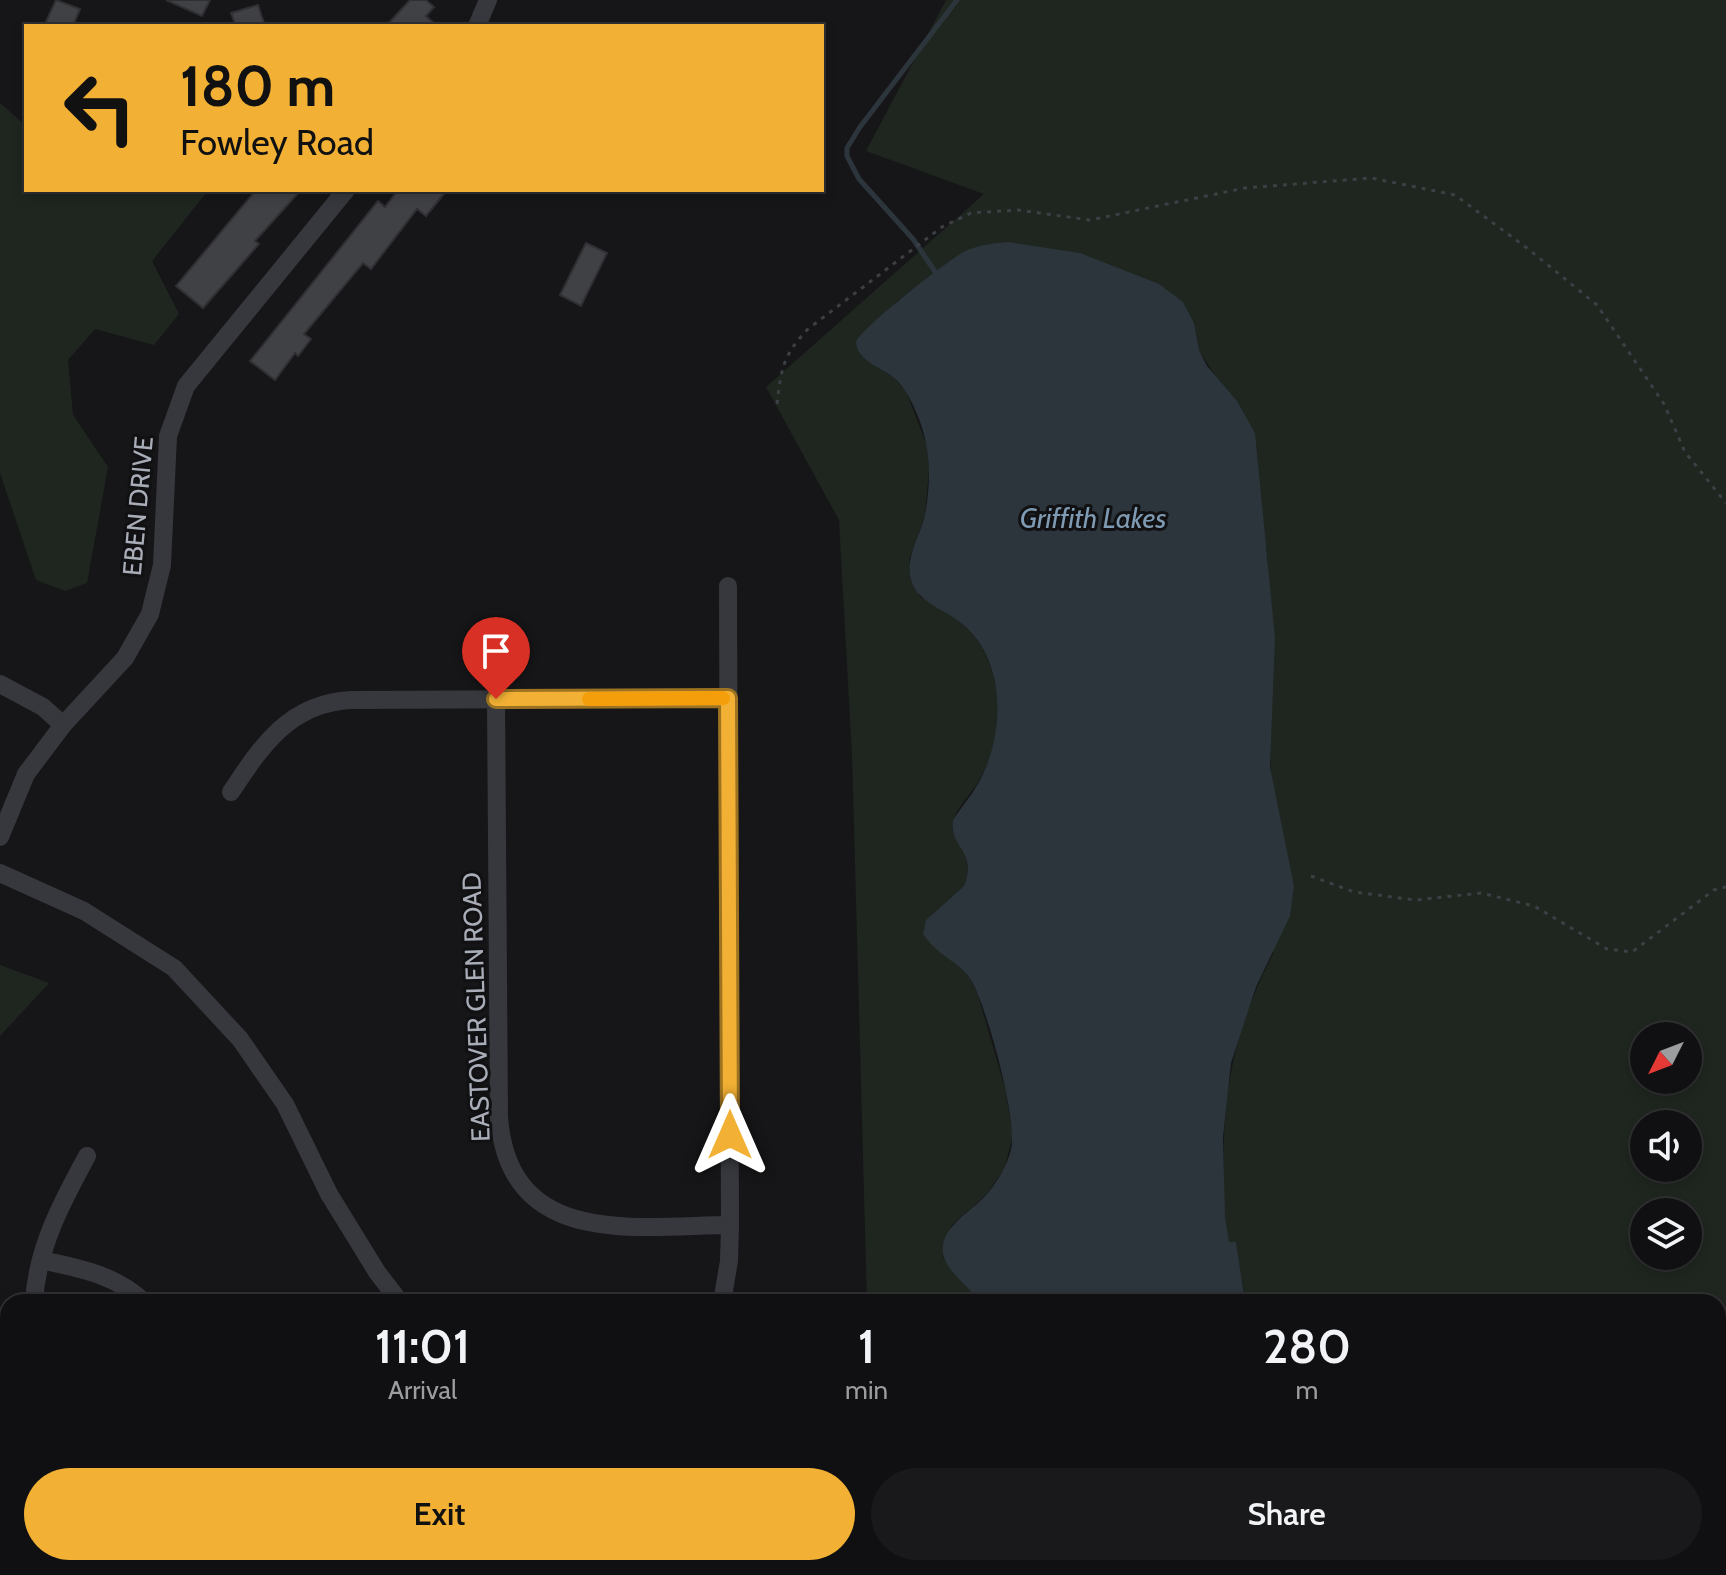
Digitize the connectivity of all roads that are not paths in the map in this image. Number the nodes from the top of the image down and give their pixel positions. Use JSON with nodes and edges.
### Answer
{"nodes":[{"id":1,"x":488,"y":0,"type":"edge"},
{"id":2,"x":478,"y":24,"type":"edge"},
{"id":3,"x":344,"y":192,"type":"edge"},
{"id":4,"x":728,"y":586,"type":"dead end"},
{"id":5,"x":0,"y":684,"type":"edge"},
{"id":6,"x":728,"y":698,"type":"junction"},
{"id":7,"x":496,"y":699,"type":"junction"},
{"id":8,"x":63,"y":725,"type":"junction"},
{"id":9,"x":231,"y":792,"type":"dead end"},
{"id":10,"x":0,"y":837,"type":"edge"},
{"id":11,"x":0,"y":873,"type":"edge"},
{"id":12,"x":87,"y":1156,"type":"dead end"},
{"id":13,"x":730,"y":1225,"type":"junction"},
{"id":14,"x":41,"y":1260,"type":"junction"},
{"id":15,"x":35,"y":1294,"type":"edge"},
{"id":16,"x":135,"y":1294,"type":"edge"},
{"id":17,"x":394,"y":1294,"type":"edge"},
{"id":18,"x":723,"y":1294,"type":"edge"}],
"edges":[{"from":1,"to":2,"type":"street"},
{"from":3,"to":8,"type":"street","name":"EBEN DRIVE"},
{"from":4,"to":6,"type":"street"},
{"from":5,"to":8,"type":"street"},
{"from":6,"to":7,"type":"street"},
{"from":6,"to":13,"type":"street"},
{"from":7,"to":9,"type":"street"},
{"from":7,"to":13,"type":"street","name":"EASTOVER GLEN ROAD"},
{"from":8,"to":10,"type":"street","name":"EBEN DRIVE"},
{"from":11,"to":17,"type":"street"},
{"from":12,"to":14,"type":"street"},
{"from":13,"to":18,"type":"street"},
{"from":14,"to":15,"type":"street"},
{"from":14,"to":16,"type":"street"}]}
